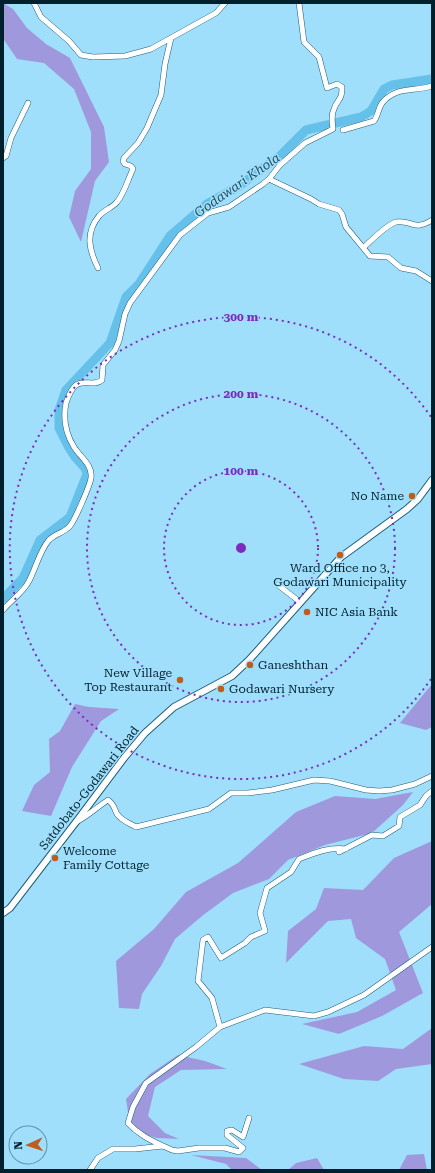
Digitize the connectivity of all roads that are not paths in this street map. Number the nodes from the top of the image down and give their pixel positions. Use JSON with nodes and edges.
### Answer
{"nodes":[{"id":1,"x":34,"y":3,"type":"edge"},
{"id":2,"x":225,"y":3,"type":"edge"},
{"id":3,"x":299,"y":3,"type":"edge"},
{"id":4,"x":171,"y":38,"type":"junction"},
{"id":5,"x":432,"y":86,"type":"edge"},
{"id":6,"x":28,"y":103,"type":"dead end"},
{"id":7,"x":343,"y":130,"type":"dead end"},
{"id":8,"x":3,"y":158,"type":"edge"},
{"id":9,"x":269,"y":179,"type":"junction"},
{"id":10,"x":432,"y":220,"type":"edge"},
{"id":11,"x":364,"y":247,"type":"junction"},
{"id":12,"x":98,"y":268,"type":"dead end"},
{"id":13,"x":432,"y":281,"type":"edge"},
{"id":14,"x":432,"y":480,"type":"edge"},
{"id":15,"x":278,"y":585,"type":"dead end"},
{"id":16,"x":300,"y":602,"type":"junction"},
{"id":17,"x":3,"y":610,"type":"edge"},
{"id":18,"x":432,"y":776,"type":"edge"},
{"id":19,"x":432,"y":792,"type":"edge"},
{"id":20,"x":76,"y":822,"type":"junction"},
{"id":21,"x":346,"y":849,"type":"junction"},
{"id":22,"x":339,"y":852,"type":"dead end"},
{"id":23,"x":3,"y":913,"type":"edge"},
{"id":24,"x":432,"y":947,"type":"edge"},
{"id":25,"x":220,"y":1027,"type":"junction"},
{"id":26,"x":250,"y":1118,"type":"dead end"},
{"id":27,"x":163,"y":1146,"type":"junction"},
{"id":28,"x":90,"y":1170,"type":"edge"}],
"edges":[{"from":1,"to":4,"type":"street"},
{"from":2,"to":4,"type":"street"},
{"from":3,"to":9,"type":"street"},
{"from":4,"to":12,"type":"street"},
{"from":5,"to":7,"type":"street"},
{"from":6,"to":8,"type":"street"},
{"from":9,"to":11,"type":"street"},
{"from":9,"to":17,"type":"street"},
{"from":10,"to":11,"type":"street"},
{"from":11,"to":13,"type":"street"},
{"from":14,"to":16,"type":"street","name":"Satdobato-Godawari Road"},
{"from":15,"to":16,"type":"street"},
{"from":16,"to":20,"type":"street","name":"Satdobato-Godawari Road"},
{"from":18,"to":20,"type":"street"},
{"from":19,"to":21,"type":"street"},
{"from":20,"to":23,"type":"street","name":"Satdobato-Godawari Road"},
{"from":21,"to":22,"type":"street"},
{"from":21,"to":25,"type":"street"},
{"from":24,"to":25,"type":"street"},
{"from":25,"to":27,"type":"street"},
{"from":26,"to":27,"type":"street"},
{"from":27,"to":28,"type":"street"}]}
